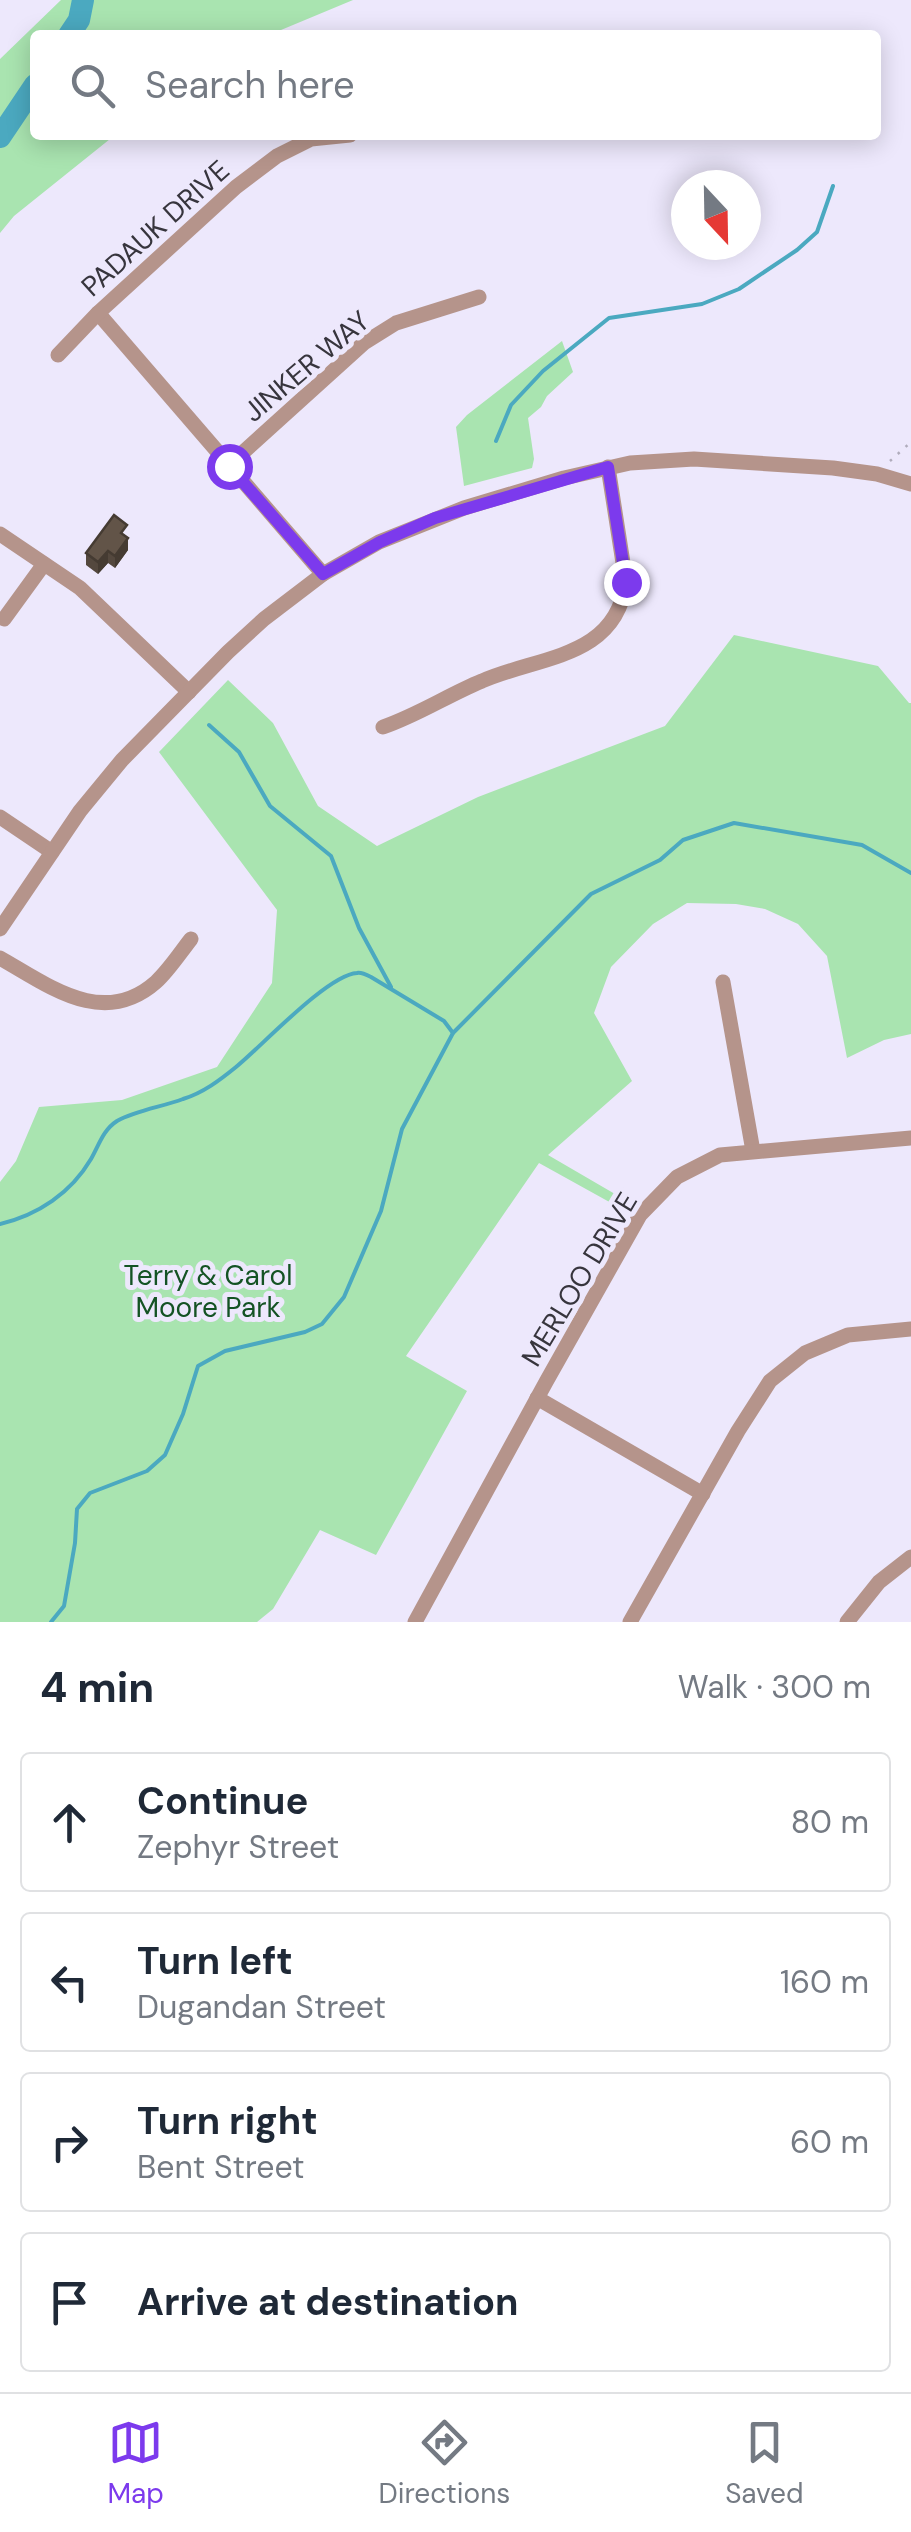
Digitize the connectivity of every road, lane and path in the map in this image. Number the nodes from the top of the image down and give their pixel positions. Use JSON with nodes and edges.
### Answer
{"nodes":[{"id":1,"x":309,"y":140,"type":"edge"},
{"id":2,"x":479,"y":296,"type":"dead end"},
{"id":3,"x":98,"y":312,"type":"junction"},
{"id":4,"x":58,"y":355,"type":"dead end"},
{"id":5,"x":911,"y":442,"type":"edge"},
{"id":6,"x":229,"y":466,"type":"junction"},
{"id":7,"x":608,"y":467,"type":"junction"},
{"id":8,"x":877,"y":474,"type":"junction"},
{"id":9,"x":911,"y":484,"type":"edge"},
{"id":10,"x":0,"y":534,"type":"edge"},
{"id":11,"x":44,"y":564,"type":"junction"},
{"id":12,"x":323,"y":574,"type":"junction"},
{"id":13,"x":4,"y":619,"type":"dead end"},
{"id":14,"x":189,"y":692,"type":"junction"},
{"id":15,"x":383,"y":727,"type":"dead end"},
{"id":16,"x":0,"y":816,"type":"edge"},
{"id":17,"x":52,"y":852,"type":"junction"},
{"id":18,"x":0,"y":930,"type":"edge"},
{"id":19,"x":190,"y":939,"type":"dead end"},
{"id":20,"x":0,"y":958,"type":"edge"},
{"id":21,"x":723,"y":982,"type":"dead end"},
{"id":22,"x":911,"y":1138,"type":"edge"},
{"id":23,"x":753,"y":1152,"type":"junction"},
{"id":24,"x":911,"y":1329,"type":"edge"},
{"id":25,"x":537,"y":1398,"type":"junction"},
{"id":26,"x":703,"y":1494,"type":"junction"},
{"id":27,"x":911,"y":1557,"type":"edge"},
{"id":28,"x":415,"y":1622,"type":"edge"},
{"id":29,"x":630,"y":1622,"type":"edge"},
{"id":30,"x":847,"y":1622,"type":"edge"}],
"edges":[{"from":1,"to":3,"type":"street","name":"PADAUK DRIVE"},
{"from":2,"to":6,"type":"street","name":"JINKER WAY"},
{"from":3,"to":4,"type":"street","name":"PADAUK DRIVE"},
{"from":3,"to":6,"type":"street"},
{"from":5,"to":8,"type":"path"},
{"from":6,"to":12,"type":"street"},
{"from":7,"to":8,"type":"street"},
{"from":7,"to":12,"type":"street"},
{"from":7,"to":15,"type":"street"},
{"from":8,"to":9,"type":"street"},
{"from":10,"to":11,"type":"street"},
{"from":11,"to":13,"type":"street"},
{"from":11,"to":14,"type":"street"},
{"from":12,"to":14,"type":"street"},
{"from":14,"to":17,"type":"street"},
{"from":16,"to":17,"type":"street"},
{"from":17,"to":18,"type":"street"},
{"from":19,"to":20,"type":"street"},
{"from":21,"to":23,"type":"street"},
{"from":22,"to":23,"type":"street","name":"MERLOO DRIVE"},
{"from":23,"to":25,"type":"street","name":"MERLOO DRIVE"},
{"from":24,"to":26,"type":"street"},
{"from":25,"to":26,"type":"street"},
{"from":25,"to":28,"type":"street","name":"MERLOO DRIVE"},
{"from":26,"to":29,"type":"street"},
{"from":27,"to":30,"type":"street"}]}
